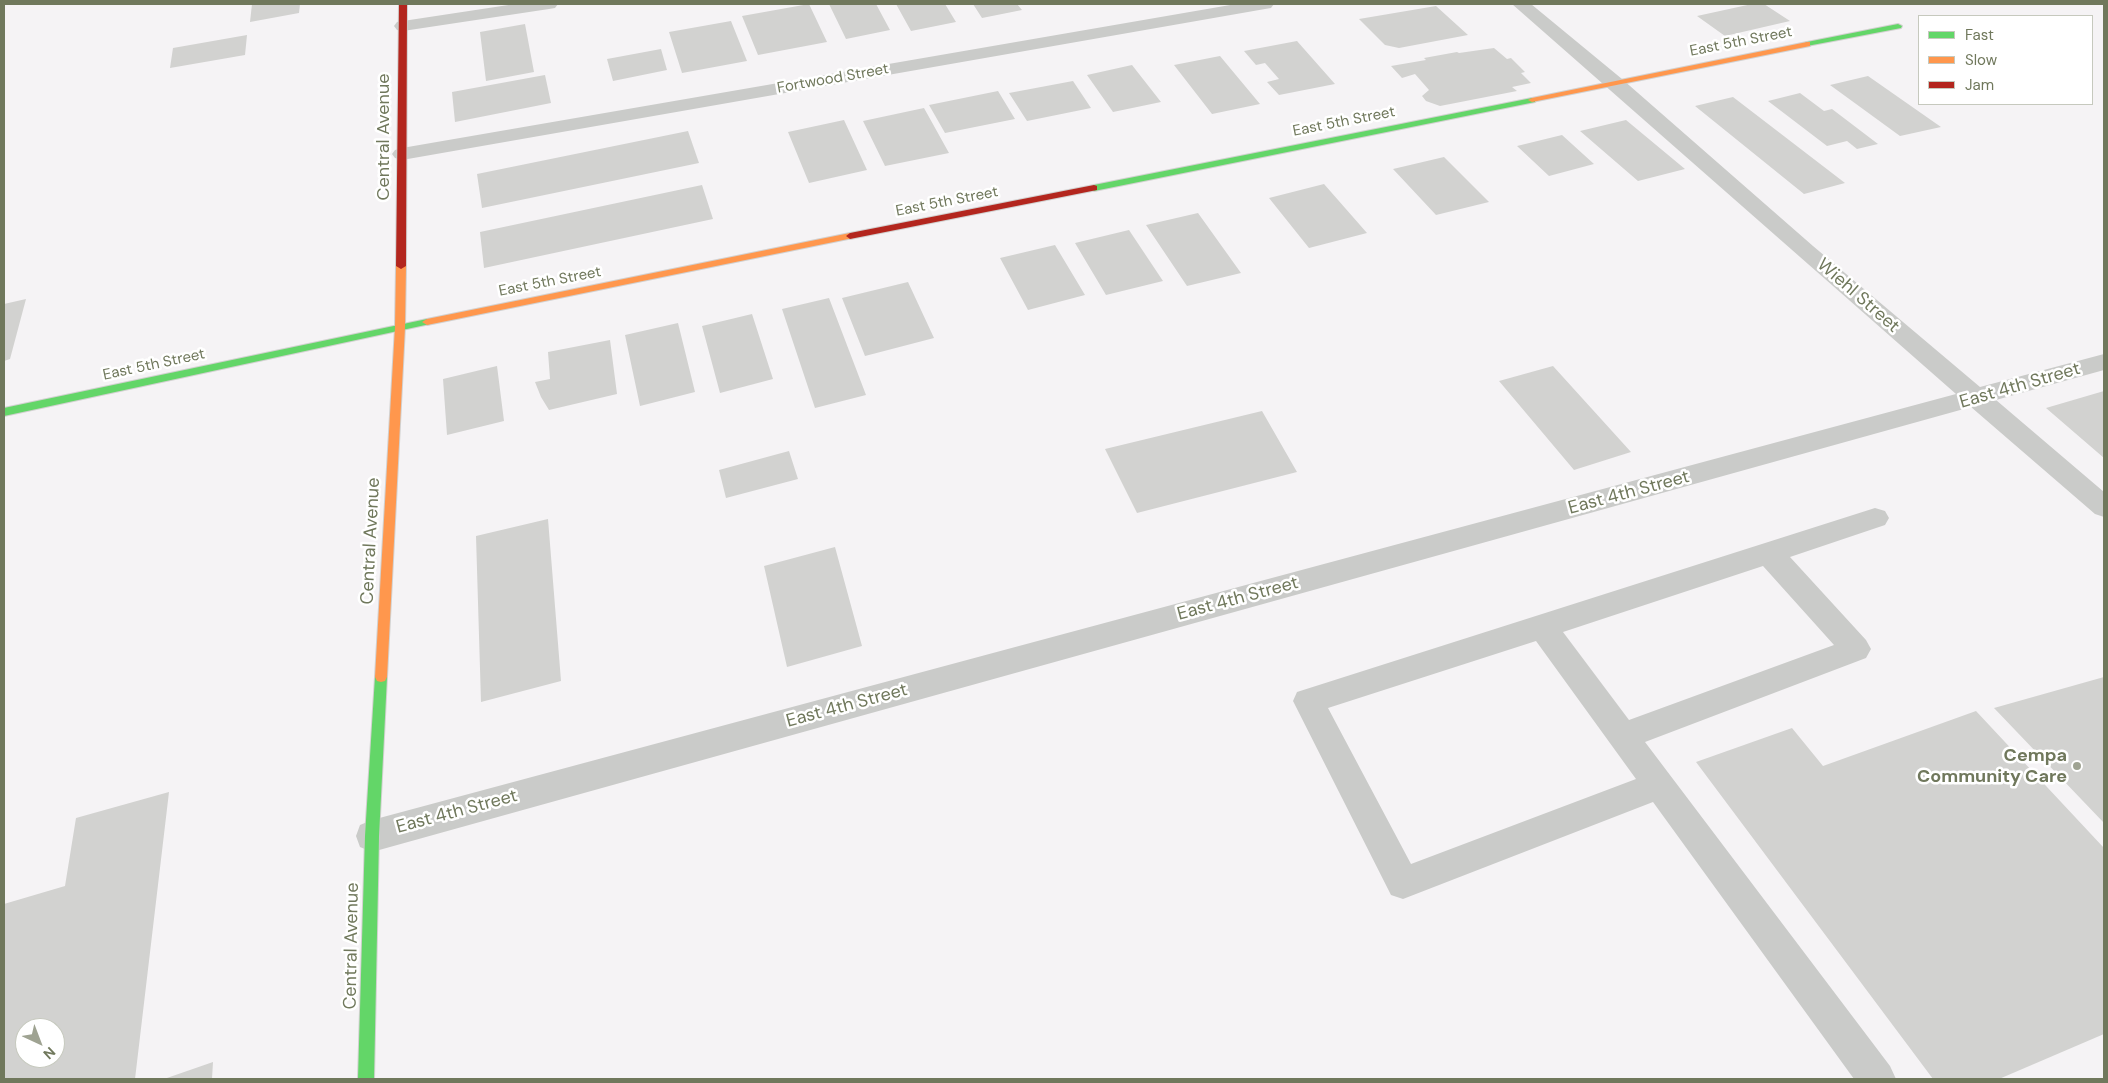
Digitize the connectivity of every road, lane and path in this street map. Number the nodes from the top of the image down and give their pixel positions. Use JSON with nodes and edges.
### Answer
{"nodes":[{"id":1,"x":403,"y":4,"type":"edge"},
{"id":2,"x":548,"y":4,"type":"edge"},
{"id":3,"x":1265,"y":4,"type":"edge"},
{"id":4,"x":1520,"y":4,"type":"edge"},
{"id":5,"x":402,"y":26,"type":"junction"},
{"id":6,"x":1898,"y":26,"type":"dead end"},
{"id":7,"x":1615,"y":83,"type":"junction"},
{"id":8,"x":402,"y":154,"type":"junction"},
{"id":9,"x":400,"y":327,"type":"junction"},
{"id":10,"x":2104,"y":362,"type":"edge"},
{"id":11,"x":1976,"y":398,"type":"junction"},
{"id":12,"x":4,"y":412,"type":"edge"},
{"id":13,"x":2104,"y":507,"type":"edge"},
{"id":14,"x":1875,"y":518,"type":"dead end"},
{"id":15,"x":1769,"y":553,"type":"junction"},
{"id":16,"x":1542,"y":627,"type":"junction"},
{"id":17,"x":1623,"y":736,"type":"junction"},
{"id":18,"x":1659,"y":786,"type":"junction"},
{"id":19,"x":372,"y":836,"type":"junction"},
{"id":20,"x":366,"y":1079,"type":"edge"},
{"id":21,"x":1877,"y":1079,"type":"edge"}],
"edges":[{"from":1,"to":5,"type":"street","name":"Central Avenue"},
{"from":2,"to":5,"type":"street"},
{"from":3,"to":8,"type":"street","name":"Fortwood Street"},
{"from":4,"to":7,"type":"street","name":"Wiehl Street"},
{"from":5,"to":8,"type":"street","name":"Central Avenue"},
{"from":6,"to":7,"type":"street","name":"East 5th Street"},
{"from":7,"to":9,"type":"street","name":"East 5th Street"},
{"from":7,"to":11,"type":"street","name":"Wiehl Street"},
{"from":8,"to":9,"type":"street","name":"Central Avenue"},
{"from":9,"to":12,"type":"street","name":"East 5th Street"},
{"from":9,"to":19,"type":"street","name":"Central Avenue"},
{"from":10,"to":11,"type":"street","name":"East 4th Street"},
{"from":11,"to":13,"type":"street","name":"Wiehl Street"},
{"from":11,"to":19,"type":"street","name":"East 4th Street"},
{"from":14,"to":15,"type":"street"},
{"from":15,"to":16,"type":"street"},
{"from":15,"to":17,"type":"street"},
{"from":16,"to":17,"type":"street"},
{"from":16,"to":18,"type":"street"},
{"from":17,"to":18,"type":"street"},
{"from":18,"to":21,"type":"street"},
{"from":19,"to":20,"type":"street","name":"Central Avenue"}]}
